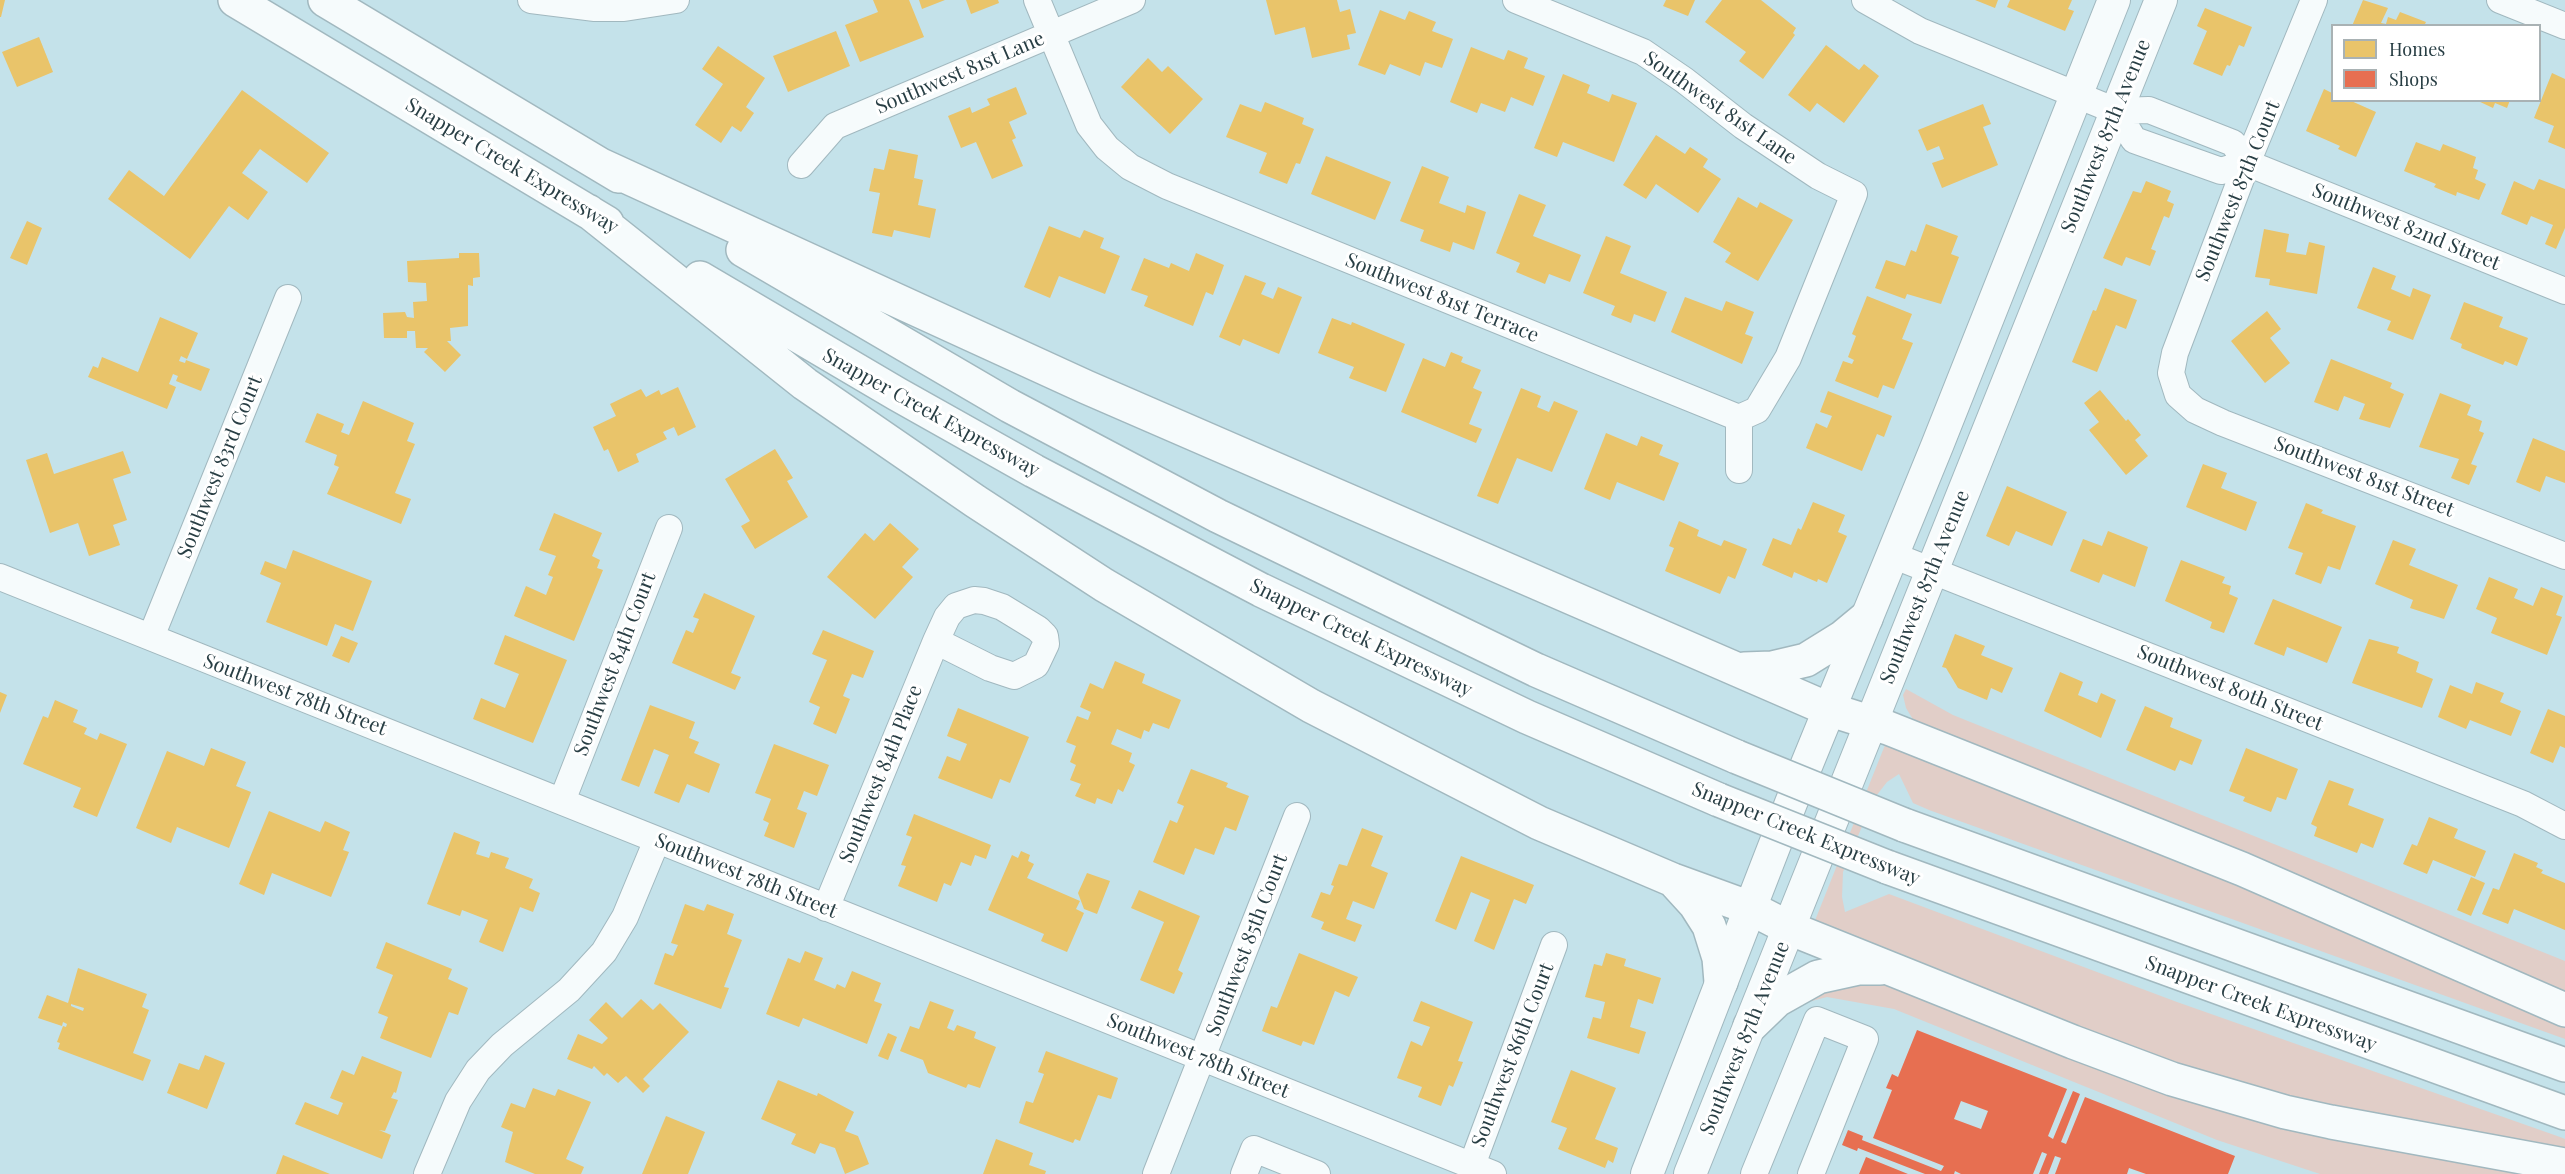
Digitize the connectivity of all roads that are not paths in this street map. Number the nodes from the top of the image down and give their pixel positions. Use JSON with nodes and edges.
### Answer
{"nodes":[{"id":1,"x":235,"y":0,"type":"edge"},
{"id":2,"x":325,"y":0,"type":"edge"},
{"id":3,"x":676,"y":0,"type":"edge"},
{"id":4,"x":1037,"y":0,"type":"edge"},
{"id":5,"x":1132,"y":0,"type":"edge"},
{"id":6,"x":1516,"y":0,"type":"edge"},
{"id":7,"x":1865,"y":0,"type":"edge"},
{"id":8,"x":2114,"y":0,"type":"edge"},
{"id":9,"x":2162,"y":0,"type":"edge"},
{"id":10,"x":2314,"y":0,"type":"edge"},
{"id":11,"x":2500,"y":0,"type":"edge"},
{"id":12,"x":534,"y":1,"type":"edge"},
{"id":13,"x":2565,"y":26,"type":"edge"},
{"id":14,"x":1052,"y":34,"type":"junction"},
{"id":15,"x":2076,"y":95,"type":"junction"},
{"id":16,"x":2116,"y":111,"type":"junction"},
{"id":17,"x":2247,"y":163,"type":"junction"},
{"id":18,"x":601,"y":165,"type":"junction"},
{"id":19,"x":801,"y":165,"type":"dead end"},
{"id":20,"x":588,"y":212,"type":"junction"},
{"id":21,"x":2565,"y":291,"type":"edge"},
{"id":22,"x":288,"y":298,"type":"dead end"},
{"id":23,"x":2174,"y":385,"type":"joint"},
{"id":24,"x":1740,"y":418,"type":"junction"},
{"id":25,"x":1739,"y":470,"type":"dead end"},
{"id":26,"x":669,"y":528,"type":"dead end"},
{"id":27,"x":1892,"y":555,"type":"junction"},
{"id":28,"x":2565,"y":556,"type":"edge"},
{"id":29,"x":1932,"y":571,"type":"junction"},
{"id":30,"x":0,"y":577,"type":"edge"},
{"id":31,"x":1866,"y":618,"type":"junction"},
{"id":32,"x":152,"y":637,"type":"junction"},
{"id":33,"x":936,"y":641,"type":"dead end"},
{"id":34,"x":1739,"y":669,"type":"junction"},
{"id":35,"x":1828,"y":709,"type":"junction"},
{"id":36,"x":1871,"y":722,"type":"junction"},
{"id":37,"x":562,"y":801,"type":"junction"},
{"id":38,"x":1297,"y":816,"type":"dead end"},
{"id":39,"x":2565,"y":826,"type":"edge"},
{"id":40,"x":657,"y":840,"type":"junction"},
{"id":41,"x":1673,"y":880,"type":"junction"},
{"id":42,"x":826,"y":908,"type":"junction"},
{"id":43,"x":1750,"y":908,"type":"junction"},
{"id":44,"x":1789,"y":928,"type":"junction"},
{"id":45,"x":1554,"y":945,"type":"dead end"},
{"id":46,"x":1887,"y":968,"type":"junction"},
{"id":47,"x":1721,"y":982,"type":"junction"},
{"id":48,"x":2565,"y":1010,"type":"edge"},
{"id":49,"x":1750,"y":1026,"type":"junction"},
{"id":50,"x":1203,"y":1058,"type":"junction"},
{"id":51,"x":2565,"y":1065,"type":"edge"},
{"id":52,"x":2565,"y":1113,"type":"edge"},
{"id":53,"x":2565,"y":1165,"type":"edge"},
{"id":54,"x":1482,"y":1170,"type":"edge"},
{"id":55,"x":427,"y":1174,"type":"edge"},
{"id":56,"x":1156,"y":1174,"type":"edge"},
{"id":57,"x":1244,"y":1174,"type":"edge"},
{"id":58,"x":1317,"y":1174,"type":"edge"},
{"id":59,"x":1647,"y":1174,"type":"edge"},
{"id":60,"x":1690,"y":1174,"type":"edge"},
{"id":61,"x":1754,"y":1174,"type":"edge"},
{"id":62,"x":1811,"y":1174,"type":"edge"}],
"edges":[{"from":1,"to":20,"type":"highway","name":"Snapper Creek Expressway"},
{"from":2,"to":18,"type":"highway"},
{"from":3,"to":12,"type":"street"},
{"from":4,"to":14,"type":"street","name":"Southwest 81st Terrace"},
{"from":5,"to":14,"type":"street","name":"Southwest 81st Lane"},
{"from":6,"to":24,"type":"street","name":"Southwest 81st Lane"},
{"from":7,"to":15,"type":"street","name":"Southwest 82nd Street"},
{"from":8,"to":15,"type":"main road","name":"Southwest 87th Avenue"},
{"from":9,"to":16,"type":"main road","name":"Southwest 87th Avenue"},
{"from":10,"to":17,"type":"street","name":"Southwest 87th Court"},
{"from":11,"to":13,"type":"street"},
{"from":14,"to":19,"type":"street","name":"Southwest 81st Lane"},
{"from":14,"to":24,"type":"street","name":"Southwest 81st Terrace"},
{"from":15,"to":16,"type":"street","name":"Southwest 82nd Street"},
{"from":15,"to":27,"type":"main road","name":"Southwest 87th Avenue"},
{"from":16,"to":17,"type":"street","name":"Southwest 82nd Street"},
{"from":16,"to":29,"type":"main road","name":"Southwest 87th Avenue"},
{"from":17,"to":21,"type":"street","name":"Southwest 82nd Street"},
{"from":17,"to":23,"type":"street","name":"Southwest 87th Court"},
{"from":18,"to":34,"type":"highway"},
{"from":18,"to":51,"type":"highway","bridge":true},
{"from":20,"to":41,"type":"highway"},
{"from":20,"to":52,"type":"highway","name":"Snapper Creek Expressway","bridge":true},
{"from":22,"to":32,"type":"street","name":"Southwest 83rd Court"},
{"from":23,"to":28,"type":"street","name":"Southwest 81st Street"},
{"from":24,"to":25,"type":"street"},
{"from":26,"to":37,"type":"street","name":"Southwest 84th Court"},
{"from":27,"to":29,"type":"street","name":"Southwest 80th Street"},
{"from":27,"to":31,"type":"main road","name":"Southwest 87th Avenue"},
{"from":29,"to":36,"type":"main road","name":"Southwest 87th Avenue"},
{"from":29,"to":39,"type":"street","name":"Southwest 80th Street"},
{"from":30,"to":32,"type":"street","name":"Southwest 78th Street"},
{"from":31,"to":34,"type":"highway"},
{"from":31,"to":35,"type":"main road","name":"Southwest 87th Avenue"},
{"from":32,"to":37,"type":"street","name":"Southwest 78th Street"},
{"from":33,"to":42,"type":"street","name":"Southwest 84th Place"},
{"from":34,"to":35,"type":"highway"},
{"from":35,"to":36,"type":"highway"},
{"from":35,"to":43,"type":"main road","name":"Southwest 87th Avenue"},
{"from":36,"to":44,"type":"main road","name":"Southwest 87th Avenue"},
{"from":36,"to":48,"type":"highway"},
{"from":37,"to":40,"type":"street","name":"Southwest 78th Street"},
{"from":38,"to":50,"type":"street","name":"Southwest 85th Court"},
{"from":40,"to":42,"type":"street","name":"Southwest 78th Street"},
{"from":40,"to":55,"type":"street"},
{"from":41,"to":43,"type":"highway"},
{"from":41,"to":47,"type":"highway"},
{"from":42,"to":50,"type":"street","name":"Southwest 78th Street"},
{"from":43,"to":44,"type":"highway"},
{"from":43,"to":47,"type":"main road","name":"Southwest 87th Avenue"},
{"from":44,"to":46,"type":"highway"},
{"from":44,"to":49,"type":"main road","name":"Southwest 87th Avenue"},
{"from":45,"to":54,"type":"street","name":"Southwest 86th Court"},
{"from":46,"to":49,"type":"highway"},
{"from":46,"to":53,"type":"highway"},
{"from":47,"to":59,"type":"main road","name":"Southwest 87th Avenue"},
{"from":49,"to":60,"type":"main road","name":"Southwest 87th Avenue"},
{"from":50,"to":54,"type":"street","name":"Southwest 78th Street"},
{"from":50,"to":56,"type":"street","name":"Southwest 85th Court"},
{"from":57,"to":58,"type":"street"},
{"from":61,"to":62,"type":"street"}]}
